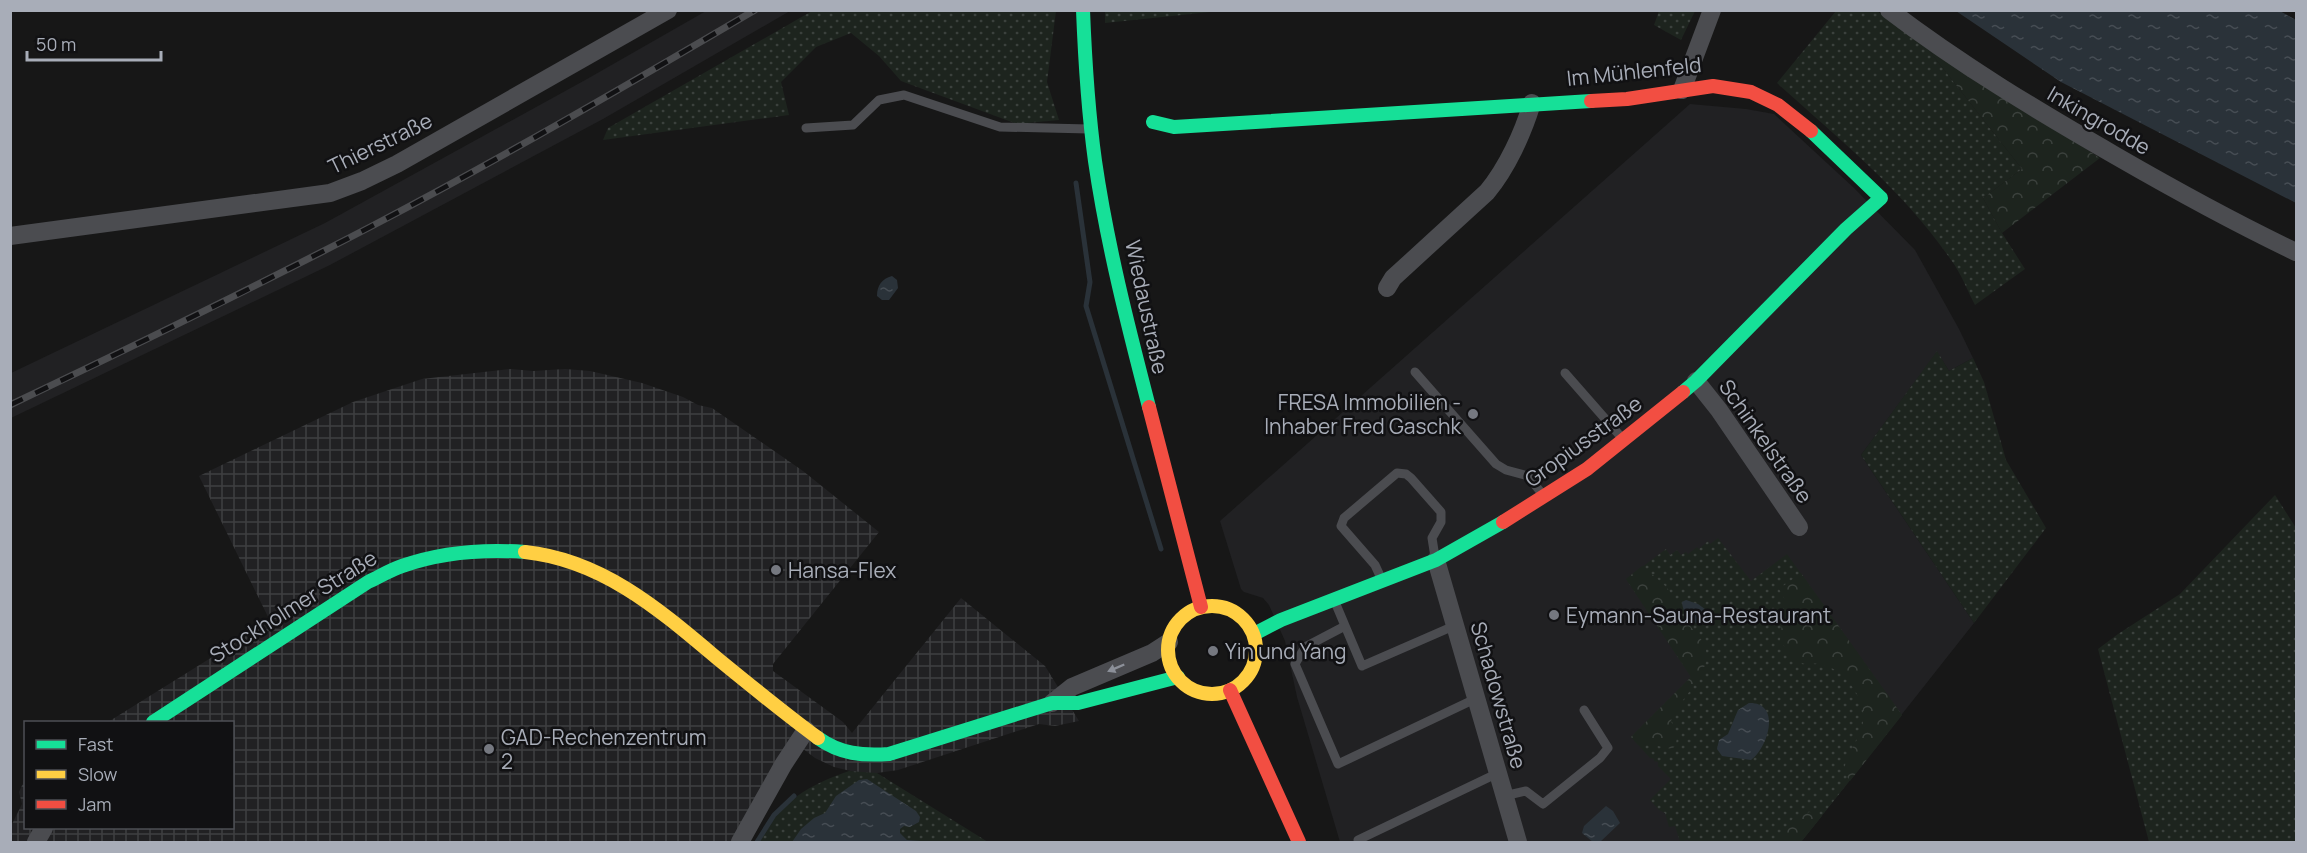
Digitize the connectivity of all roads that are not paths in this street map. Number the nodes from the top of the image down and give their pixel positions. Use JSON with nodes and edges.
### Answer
{"nodes":[{"id":1,"x":668,"y":10,"type":"edge"},
{"id":2,"x":1083,"y":10,"type":"edge"},
{"id":3,"x":1712,"y":10,"type":"edge"},
{"id":4,"x":1889,"y":10,"type":"edge"},
{"id":5,"x":1682,"y":90,"type":"junction"},
{"id":6,"x":1532,"y":103,"type":"junction"},
{"id":7,"x":1153,"y":122,"type":"dead end"},
{"id":8,"x":806,"y":128,"type":"dead end"},
{"id":9,"x":1091,"y":129,"type":"junction"},
{"id":10,"x":1881,"y":198,"type":"joint"},
{"id":11,"x":10,"y":236,"type":"edge"},
{"id":12,"x":2296,"y":252,"type":"edge"},
{"id":13,"x":1387,"y":288,"type":"dead end"},
{"id":14,"x":1414,"y":372,"type":"dead end"},
{"id":15,"x":1565,"y":373,"type":"dead end"},
{"id":16,"x":1696,"y":381,"type":"junction"},
{"id":17,"x":1624,"y":440,"type":"junction"},
{"id":18,"x":1545,"y":496,"type":"junction"},
{"id":19,"x":1799,"y":527,"type":"dead end"},
{"id":20,"x":1436,"y":560,"type":"junction"},
{"id":21,"x":1382,"y":580,"type":"junction"},
{"id":22,"x":1334,"y":600,"type":"junction"},
{"id":23,"x":1201,"y":607,"type":"junction"},
{"id":24,"x":1456,"y":625,"type":"junction"},
{"id":25,"x":1345,"y":626,"type":"junction"},
{"id":26,"x":1254,"y":634,"type":"junction"},
{"id":27,"x":1169,"y":642,"type":"junction"},
{"id":28,"x":1178,"y":677,"type":"junction"},
{"id":29,"x":1230,"y":690,"type":"junction"},
{"id":30,"x":1477,"y":698,"type":"junction"},
{"id":31,"x":1052,"y":703,"type":"junction"},
{"id":32,"x":1584,"y":710,"type":"dead end"},
{"id":33,"x":156,"y":721,"type":"edge"},
{"id":34,"x":806,"y":730,"type":"junction"},
{"id":35,"x":1498,"y":773,"type":"junction"},
{"id":36,"x":1504,"y":796,"type":"junction"},
{"id":37,"x":43,"y":829,"type":"edge"},
{"id":38,"x":1358,"y":840,"type":"dead end"},
{"id":39,"x":36,"y":843,"type":"edge"},
{"id":40,"x":740,"y":843,"type":"edge"},
{"id":41,"x":1299,"y":843,"type":"edge"},
{"id":42,"x":1518,"y":843,"type":"edge"}],
"edges":[{"from":1,"to":11,"type":"street","name":"Thierstraße"},
{"from":2,"to":9,"type":"street","name":"Wiedaustraße"},
{"from":3,"to":5,"type":"street"},
{"from":4,"to":12,"type":"street","name":"Inkingrodde"},
{"from":5,"to":6,"type":"street","name":"Im Mühlenfeld"},
{"from":5,"to":10,"type":"street","name":"Im Mühlenfeld"},
{"from":6,"to":7,"type":"street","name":"Im Mühlenfeld"},
{"from":6,"to":13,"type":"street"},
{"from":8,"to":9,"type":"lane"},
{"from":9,"to":23,"type":"street","name":"Wiedaustraße"},
{"from":10,"to":16,"type":"street","name":"Gropiusstraße"},
{"from":14,"to":18,"type":"lane"},
{"from":15,"to":17,"type":"lane"},
{"from":16,"to":17,"type":"street","name":"Gropiusstraße"},
{"from":16,"to":19,"type":"street","name":"Schinkelstraße"},
{"from":17,"to":18,"type":"street","name":"Gropiusstraße"},
{"from":18,"to":20,"type":"street","name":"Gropiusstraße"},
{"from":20,"to":21,"type":"street","name":"Gropiusstraße"},
{"from":20,"to":21,"type":"lane"},
{"from":20,"to":24,"type":"street","name":"Schadowstraße"},
{"from":21,"to":22,"type":"street","name":"Gropiusstraße"},
{"from":22,"to":25,"type":"lane"},
{"from":22,"to":26,"type":"street","name":"Gropiusstraße"},
{"from":23,"to":26,"type":"street"},
{"from":23,"to":27,"type":"street"},
{"from":24,"to":25,"type":"lane"},
{"from":24,"to":30,"type":"street","name":"Schadowstraße"},
{"from":25,"to":30,"type":"lane"},
{"from":26,"to":29,"type":"street"},
{"from":27,"to":28,"type":"street"},
{"from":27,"to":31,"type":"street","name":"Stockholmer Straße","one_way":true},
{"from":28,"to":29,"type":"street"},
{"from":28,"to":31,"type":"street","name":"Stockholmer Straße"},
{"from":29,"to":41,"type":"street"},
{"from":30,"to":35,"type":"street","name":"Schadowstraße"},
{"from":31,"to":34,"type":"street","name":"Stockholmer Straße"},
{"from":32,"to":36,"type":"lane"},
{"from":33,"to":34,"type":"street","name":"Stockholmer Straße"},
{"from":34,"to":40,"type":"street"},
{"from":35,"to":36,"type":"street","name":"Schadowstraße"},
{"from":35,"to":38,"type":"lane"},
{"from":36,"to":42,"type":"street","name":"Schadowstraße"},
{"from":37,"to":39,"type":"street"}]}
